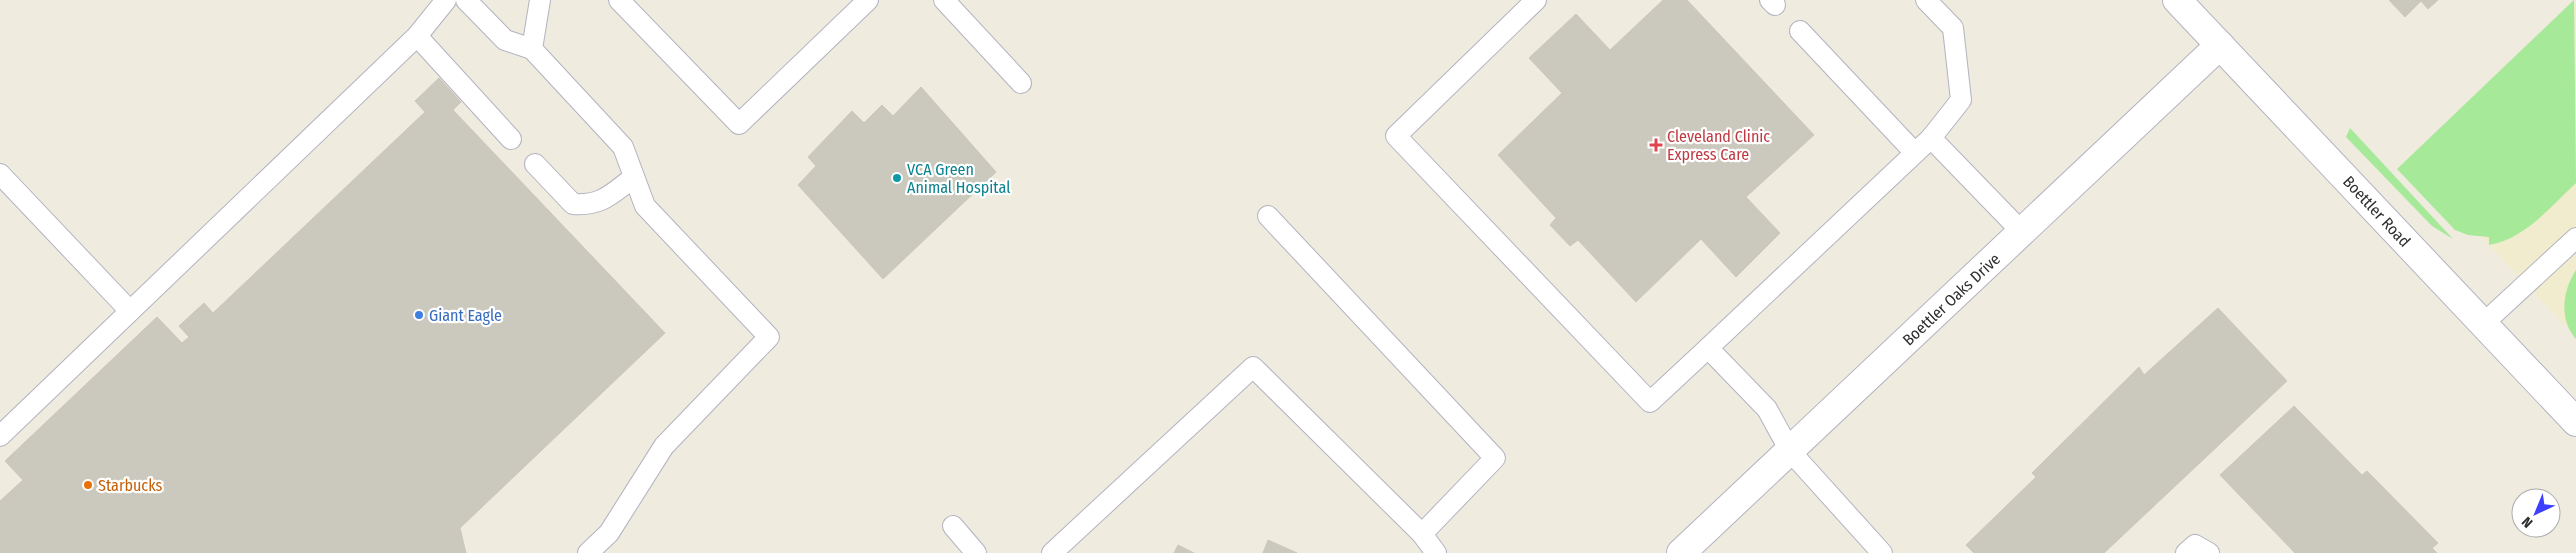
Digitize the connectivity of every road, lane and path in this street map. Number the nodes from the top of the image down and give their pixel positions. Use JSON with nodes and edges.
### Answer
{"nodes":[{"id":1,"x":446,"y":0,"type":"edge"},
{"id":2,"x":466,"y":0,"type":"edge"},
{"id":3,"x":540,"y":0,"type":"edge"},
{"id":4,"x":619,"y":0,"type":"edge"},
{"id":5,"x":868,"y":0,"type":"edge"},
{"id":6,"x":944,"y":0,"type":"edge"},
{"id":7,"x":1536,"y":0,"type":"edge"},
{"id":8,"x":1926,"y":0,"type":"edge"},
{"id":9,"x":2177,"y":0,"type":"edge"},
{"id":10,"x":1800,"y":31,"type":"dead end"},
{"id":11,"x":417,"y":36,"type":"junction"},
{"id":12,"x":2220,"y":45,"type":"junction"},
{"id":13,"x":532,"y":49,"type":"junction"},
{"id":14,"x":1021,"y":83,"type":"dead end"},
{"id":15,"x":1930,"y":138,"type":"junction"},
{"id":16,"x":511,"y":139,"type":"dead end"},
{"id":17,"x":1915,"y":153,"type":"junction"},
{"id":18,"x":535,"y":164,"type":"dead end"},
{"id":19,"x":0,"y":174,"type":"edge"},
{"id":20,"x":634,"y":178,"type":"junction"},
{"id":21,"x":1268,"y":216,"type":"dead end"},
{"id":22,"x":2022,"y":232,"type":"junction"},
{"id":23,"x":2576,"y":238,"type":"edge"},
{"id":24,"x":130,"y":311,"type":"junction"},
{"id":25,"x":2484,"y":323,"type":"junction"},
{"id":26,"x":1708,"y":348,"type":"junction"},
{"id":27,"x":2576,"y":422,"type":"edge"},
{"id":28,"x":0,"y":436,"type":"edge"},
{"id":29,"x":1790,"y":451,"type":"junction"},
{"id":30,"x":952,"y":526,"type":"dead end"},
{"id":31,"x":1422,"y":534,"type":"junction"},
{"id":32,"x":588,"y":553,"type":"edge"},
{"id":33,"x":976,"y":553,"type":"edge"},
{"id":34,"x":1052,"y":553,"type":"edge"},
{"id":35,"x":1436,"y":553,"type":"edge"},
{"id":36,"x":1681,"y":553,"type":"edge"},
{"id":37,"x":1882,"y":553,"type":"edge"},
{"id":38,"x":2186,"y":553,"type":"edge"},
{"id":39,"x":2210,"y":553,"type":"edge"}],
"edges":[{"from":1,"to":11,"type":"lane"},
{"from":2,"to":13,"type":"lane"},
{"from":3,"to":13,"type":"lane"},
{"from":4,"to":5,"type":"lane"},
{"from":6,"to":14,"type":"lane"},
{"from":7,"to":26,"type":"lane"},
{"from":8,"to":15,"type":"lane"},
{"from":9,"to":12,"type":"street","name":"Boettler Road"},
{"from":10,"to":17,"type":"lane"},
{"from":11,"to":16,"type":"lane"},
{"from":11,"to":24,"type":"lane"},
{"from":12,"to":22,"type":"street","name":"Boettler Oaks Drive"},
{"from":12,"to":25,"type":"street","name":"Boettler Road"},
{"from":13,"to":20,"type":"lane"},
{"from":15,"to":17,"type":"lane"},
{"from":15,"to":22,"type":"lane"},
{"from":17,"to":26,"type":"lane"},
{"from":18,"to":20,"type":"lane"},
{"from":19,"to":24,"type":"lane"},
{"from":20,"to":32,"type":"lane"},
{"from":21,"to":31,"type":"lane"},
{"from":22,"to":29,"type":"street","name":"Boettler Oaks Drive"},
{"from":23,"to":25,"type":"lane"},
{"from":24,"to":28,"type":"lane"},
{"from":25,"to":27,"type":"street","name":"Boettler Road"},
{"from":26,"to":29,"type":"lane"},
{"from":29,"to":36,"type":"street","name":"Boettler Oaks Drive"},
{"from":29,"to":37,"type":"lane"},
{"from":30,"to":33,"type":"lane"},
{"from":31,"to":34,"type":"lane"},
{"from":31,"to":35,"type":"lane"},
{"from":38,"to":39,"type":"lane"}]}
